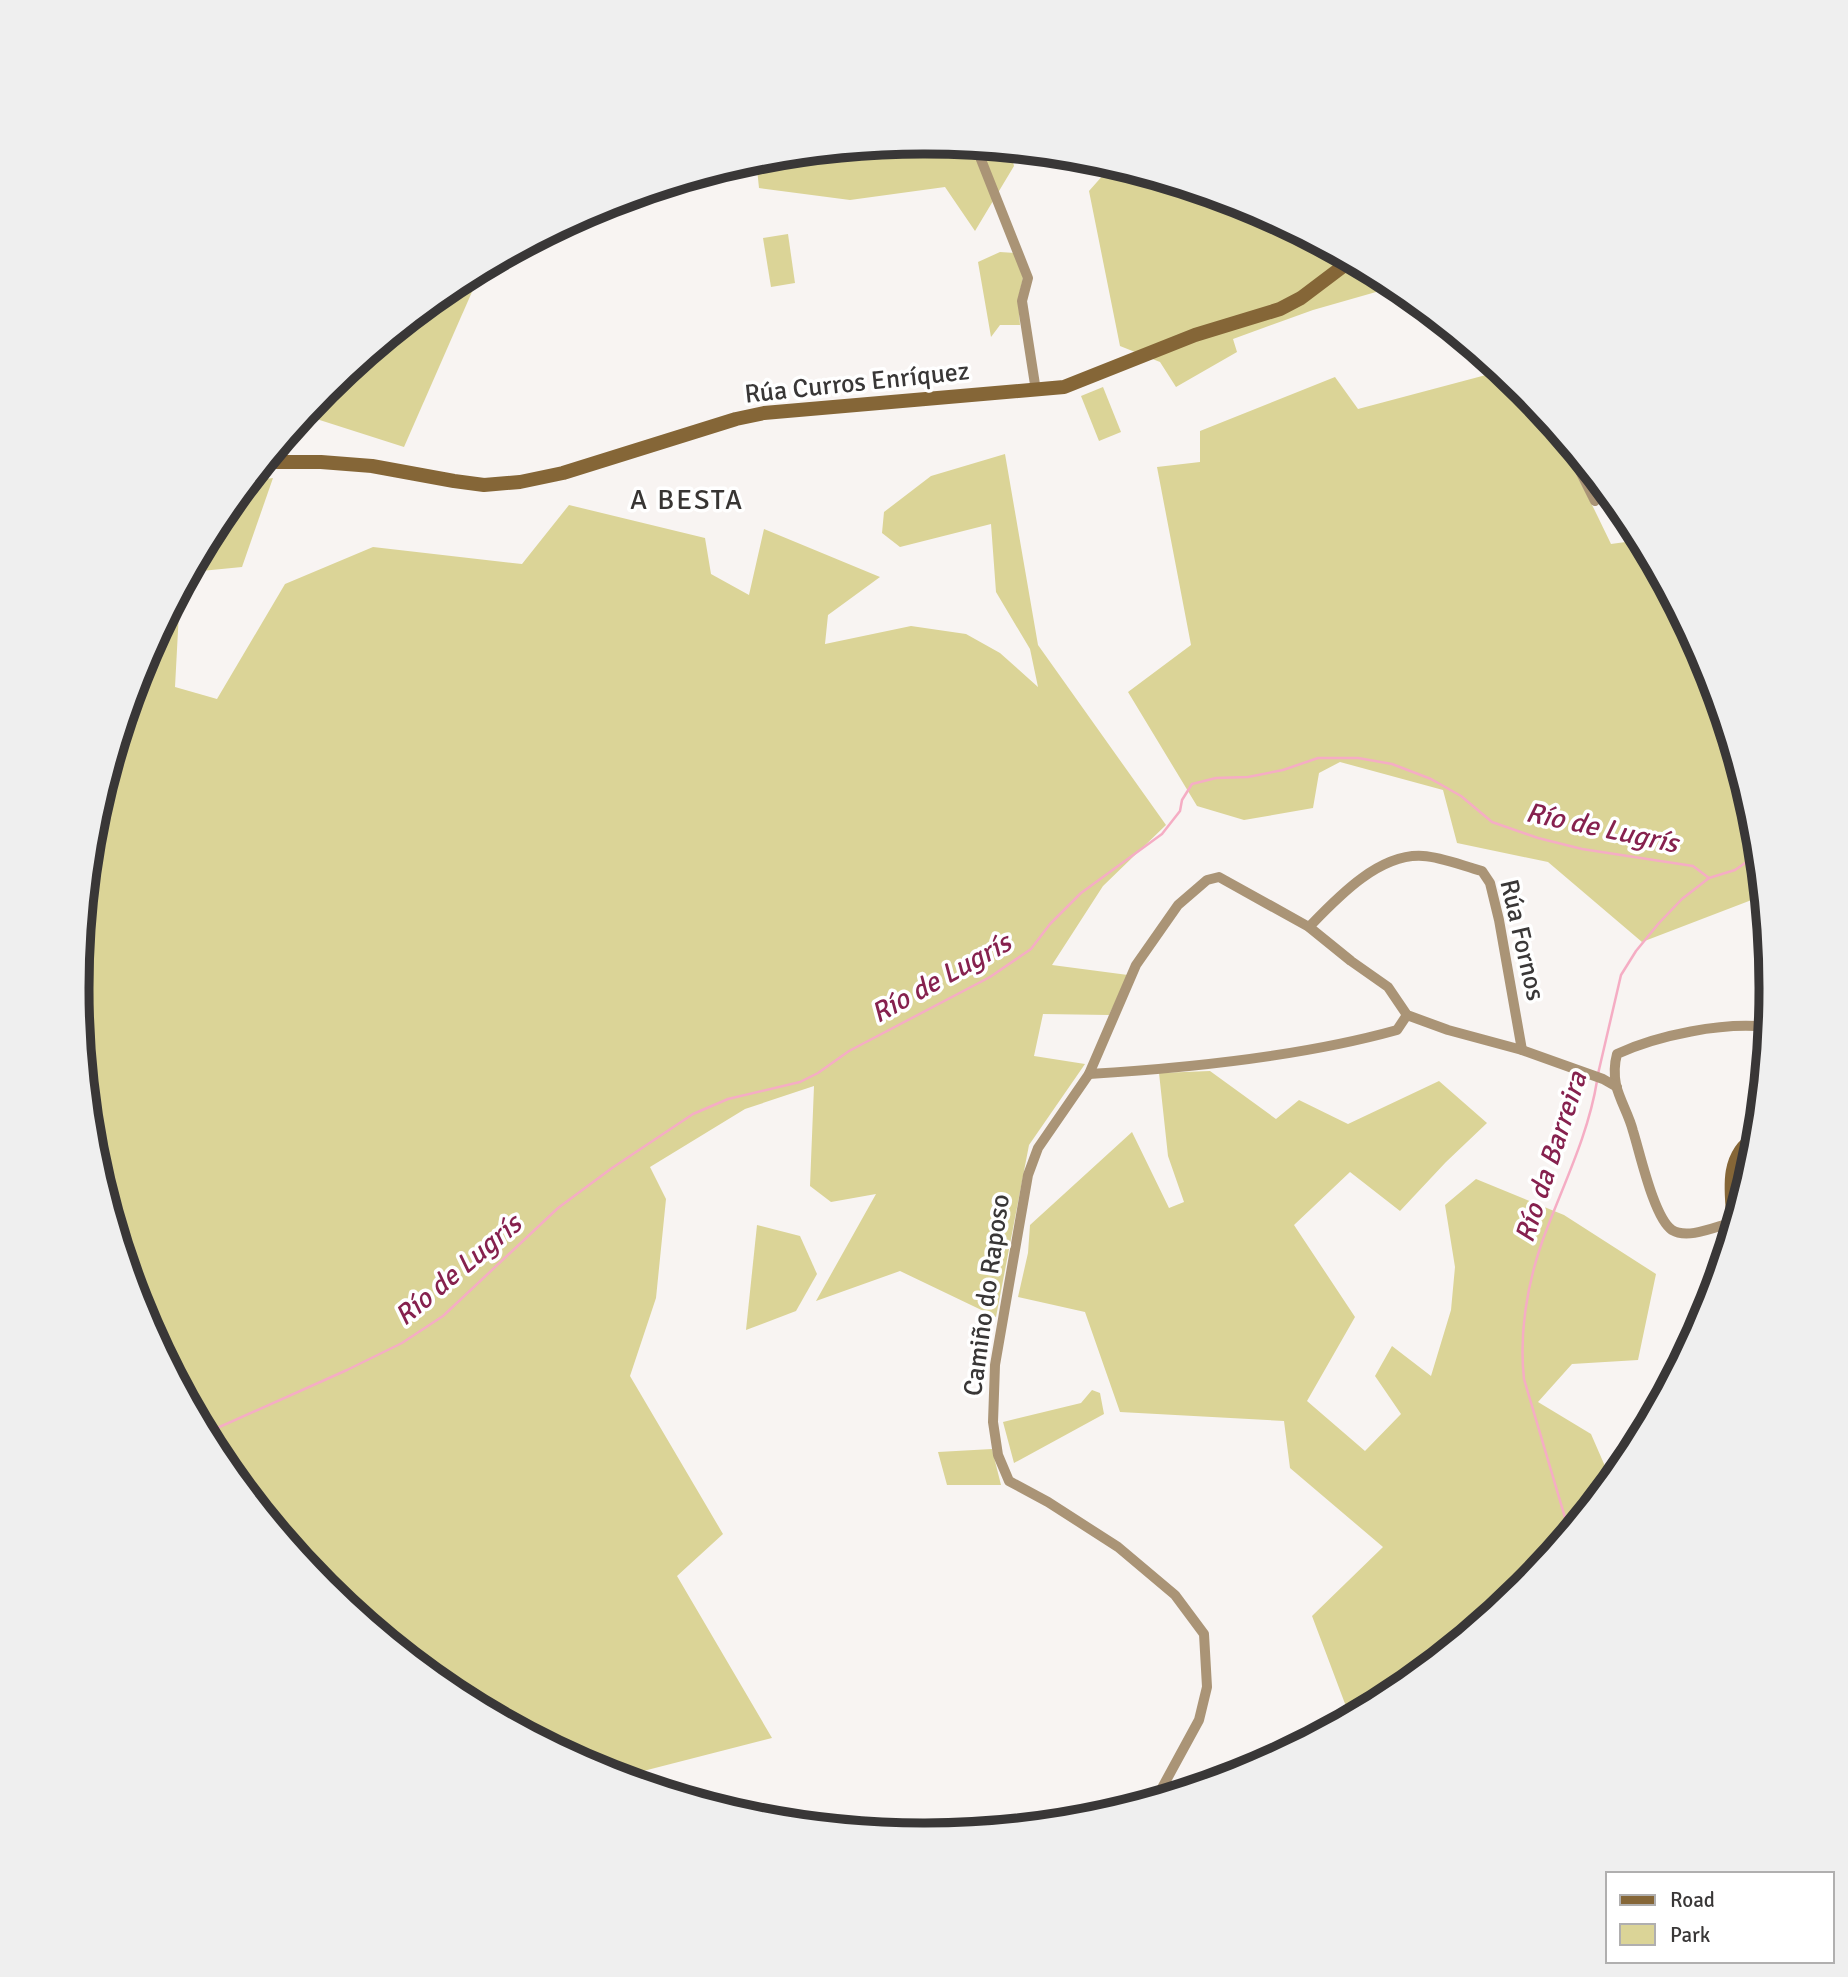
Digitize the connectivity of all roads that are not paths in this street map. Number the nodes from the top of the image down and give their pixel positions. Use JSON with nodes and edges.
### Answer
{"nodes":[{"id":1,"x":980,"y":156,"type":"edge"},
{"id":2,"x":1342,"y":267,"type":"edge"},
{"id":3,"x":1036,"y":391,"type":"junction"},
{"id":4,"x":277,"y":462,"type":"edge"},
{"id":5,"x":1582,"y":475,"type":"edge"},
{"id":6,"x":1595,"y":501,"type":"dead end"},
{"id":7,"x":1309,"y":927,"type":"junction"},
{"id":8,"x":1407,"y":1015,"type":"junction"},
{"id":9,"x":1758,"y":1026,"type":"edge"},
{"id":10,"x":1522,"y":1050,"type":"junction"},
{"id":11,"x":1089,"y":1074,"type":"junction"},
{"id":12,"x":1616,"y":1087,"type":"junction"},
{"id":13,"x":1744,"y":1147,"type":"edge"},
{"id":14,"x":1732,"y":1197,"type":"edge"},
{"id":15,"x":1724,"y":1225,"type":"edge"},
{"id":16,"x":1162,"y":1788,"type":"edge"}],
"edges":[{"from":1,"to":3,"type":"street"},
{"from":2,"to":3,"type":"street","name":"Rúa Curros Enríquez"},
{"from":3,"to":4,"type":"street","name":"Rúa Curros Enríquez"},
{"from":5,"to":6,"type":"street"},
{"from":7,"to":8,"type":"street"},
{"from":7,"to":10,"type":"street","name":"Rúa Fornos"},
{"from":7,"to":11,"type":"street"},
{"from":8,"to":10,"type":"street"},
{"from":8,"to":11,"type":"street"},
{"from":9,"to":12,"type":"street"},
{"from":10,"to":12,"type":"street"},
{"from":11,"to":16,"type":"street","name":"Camiño do Raposo"},
{"from":12,"to":15,"type":"street"},
{"from":13,"to":14,"type":"street"}]}
